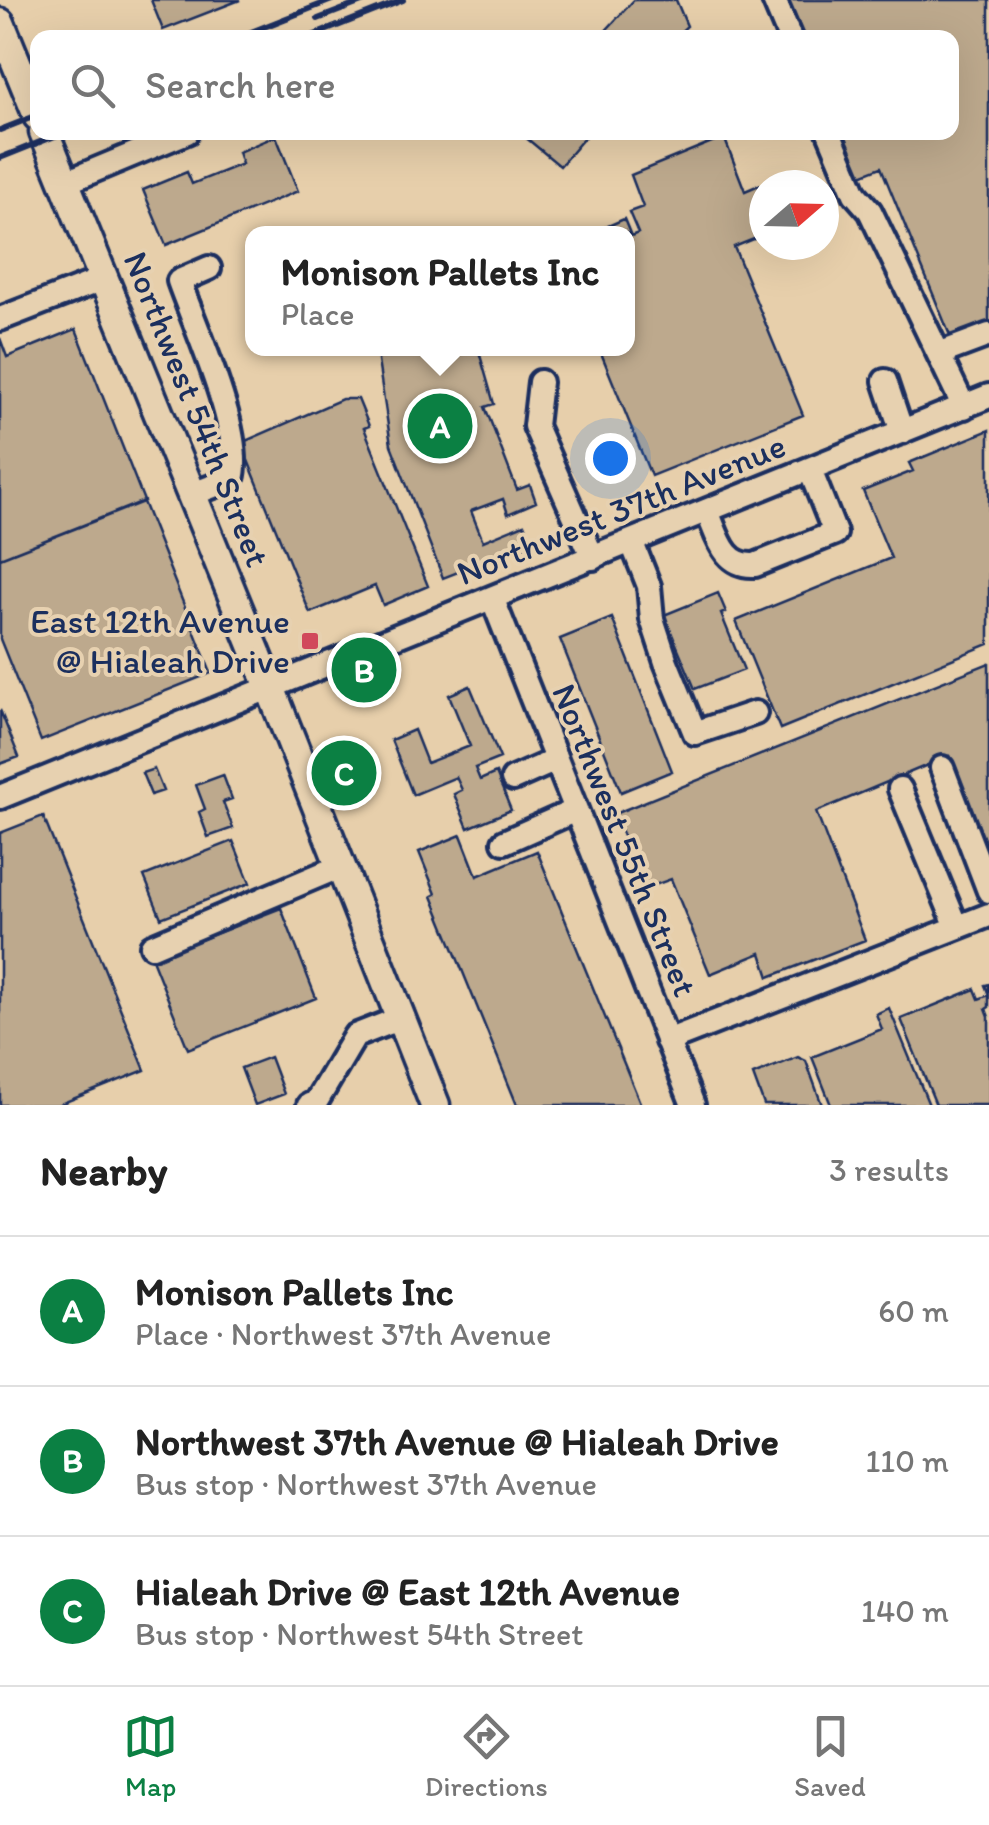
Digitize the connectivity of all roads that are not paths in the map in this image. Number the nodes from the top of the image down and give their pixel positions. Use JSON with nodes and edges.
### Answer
{"nodes":[{"id":1,"x":774,"y":0,"type":"edge"},
{"id":2,"x":0,"y":22,"type":"edge"},
{"id":3,"x":787,"y":30,"type":"edge"},
{"id":4,"x":30,"y":96,"type":"edge"},
{"id":5,"x":47,"y":140,"type":"edge"},
{"id":6,"x":168,"y":140,"type":"edge"},
{"id":7,"x":832,"y":140,"type":"edge"},
{"id":8,"x":64,"y":183,"type":"junction"},
{"id":9,"x":209,"y":268,"type":"dead end"},
{"id":10,"x":103,"y":278,"type":"junction"},
{"id":11,"x":0,"y":319,"type":"edge"},
{"id":12,"x":989,"y":335,"type":"edge"},
{"id":13,"x":941,"y":354,"type":"junction"},
{"id":14,"x":885,"y":381,"type":"dead end"},
{"id":15,"x":540,"y":382,"type":"dead end"},
{"id":16,"x":989,"y":396,"type":"edge"},
{"id":17,"x":964,"y":407,"type":"junction"},
{"id":18,"x":902,"y":432,"type":"junction"},
{"id":19,"x":810,"y":470,"type":"junction"},
{"id":20,"x":190,"y":495,"type":"junction"},
{"id":21,"x":707,"y":512,"type":"junction"},
{"id":22,"x":632,"y":542,"type":"junction"},
{"id":23,"x":594,"y":558,"type":"junction"},
{"id":24,"x":492,"y":600,"type":"junction"},
{"id":25,"x":270,"y":687,"type":"junction"},
{"id":26,"x":755,"y":712,"type":"dead end"},
{"id":27,"x":556,"y":760,"type":"junction"},
{"id":28,"x":942,"y":768,"type":"dead end"},
{"id":29,"x":512,"y":779,"type":"dead end"},
{"id":30,"x":900,"y":789,"type":"dead end"},
{"id":31,"x":0,"y":797,"type":"edge"},
{"id":32,"x":576,"y":810,"type":"junction"},
{"id":33,"x":504,"y":842,"type":"dead end"},
{"id":34,"x":341,"y":866,"type":"junction"},
{"id":35,"x":989,"y":891,"type":"edge"},
{"id":36,"x":989,"y":914,"type":"edge"},
{"id":37,"x":957,"y":927,"type":"junction"},
{"id":38,"x":152,"y":946,"type":"dead end"},
{"id":39,"x":401,"y":1018,"type":"junction"},
{"id":40,"x":667,"y":1040,"type":"junction"},
{"id":41,"x":314,"y":1104,"type":"edge"},
{"id":42,"x":435,"y":1105,"type":"edge"},
{"id":43,"x":693,"y":1105,"type":"edge"}],
"edges":[{"from":1,"to":3,"type":"street"},
{"from":2,"to":4,"type":"main road"},
{"from":5,"to":8,"type":"main road","name":"Northwest 54th Street"},
{"from":6,"to":8,"type":"street"},
{"from":7,"to":13,"type":"street"},
{"from":8,"to":10,"type":"main road","name":"Northwest 54th Street"},
{"from":9,"to":20,"type":"street"},
{"from":10,"to":11,"type":"street"},
{"from":10,"to":20,"type":"main road","name":"Northwest 54th Street"},
{"from":12,"to":13,"type":"street"},
{"from":13,"to":17,"type":"street"},
{"from":14,"to":18,"type":"street"},
{"from":15,"to":23,"type":"street"},
{"from":16,"to":17,"type":"street","name":"Northwest 37th Avenue"},
{"from":17,"to":18,"type":"street","name":"Northwest 37th Avenue"},
{"from":18,"to":19,"type":"street","name":"Northwest 37th Avenue"},
{"from":19,"to":21,"type":"street","name":"Northwest 37th Avenue"},
{"from":19,"to":21,"type":"street"},
{"from":20,"to":25,"type":"main road","name":"Northwest 54th Street"},
{"from":21,"to":22,"type":"street","name":"Northwest 37th Avenue"},
{"from":22,"to":23,"type":"street","name":"Northwest 37th Avenue"},
{"from":22,"to":26,"type":"street"},
{"from":23,"to":24,"type":"street","name":"Northwest 37th Avenue"},
{"from":24,"to":25,"type":"street","name":"Northwest 37th Avenue"},
{"from":24,"to":27,"type":"street","name":"Northwest 55th Street"},
{"from":25,"to":31,"type":"street","name":"Northwest 37th Avenue"},
{"from":25,"to":34,"type":"main road","name":"Northwest 54th Street"},
{"from":27,"to":29,"type":"street"},
{"from":27,"to":32,"type":"street","name":"Northwest 55th Street"},
{"from":28,"to":35,"type":"street"},
{"from":30,"to":37,"type":"street"},
{"from":32,"to":33,"type":"street"},
{"from":32,"to":40,"type":"street","name":"Northwest 55th Street"},
{"from":34,"to":38,"type":"street"},
{"from":34,"to":39,"type":"main road","name":"Northwest 54th Street"},
{"from":36,"to":37,"type":"street"},
{"from":37,"to":40,"type":"street"},
{"from":39,"to":41,"type":"street"},
{"from":39,"to":42,"type":"main road","name":"Northwest 54th Street"},
{"from":40,"to":43,"type":"street","name":"Northwest 55th Street"}]}
